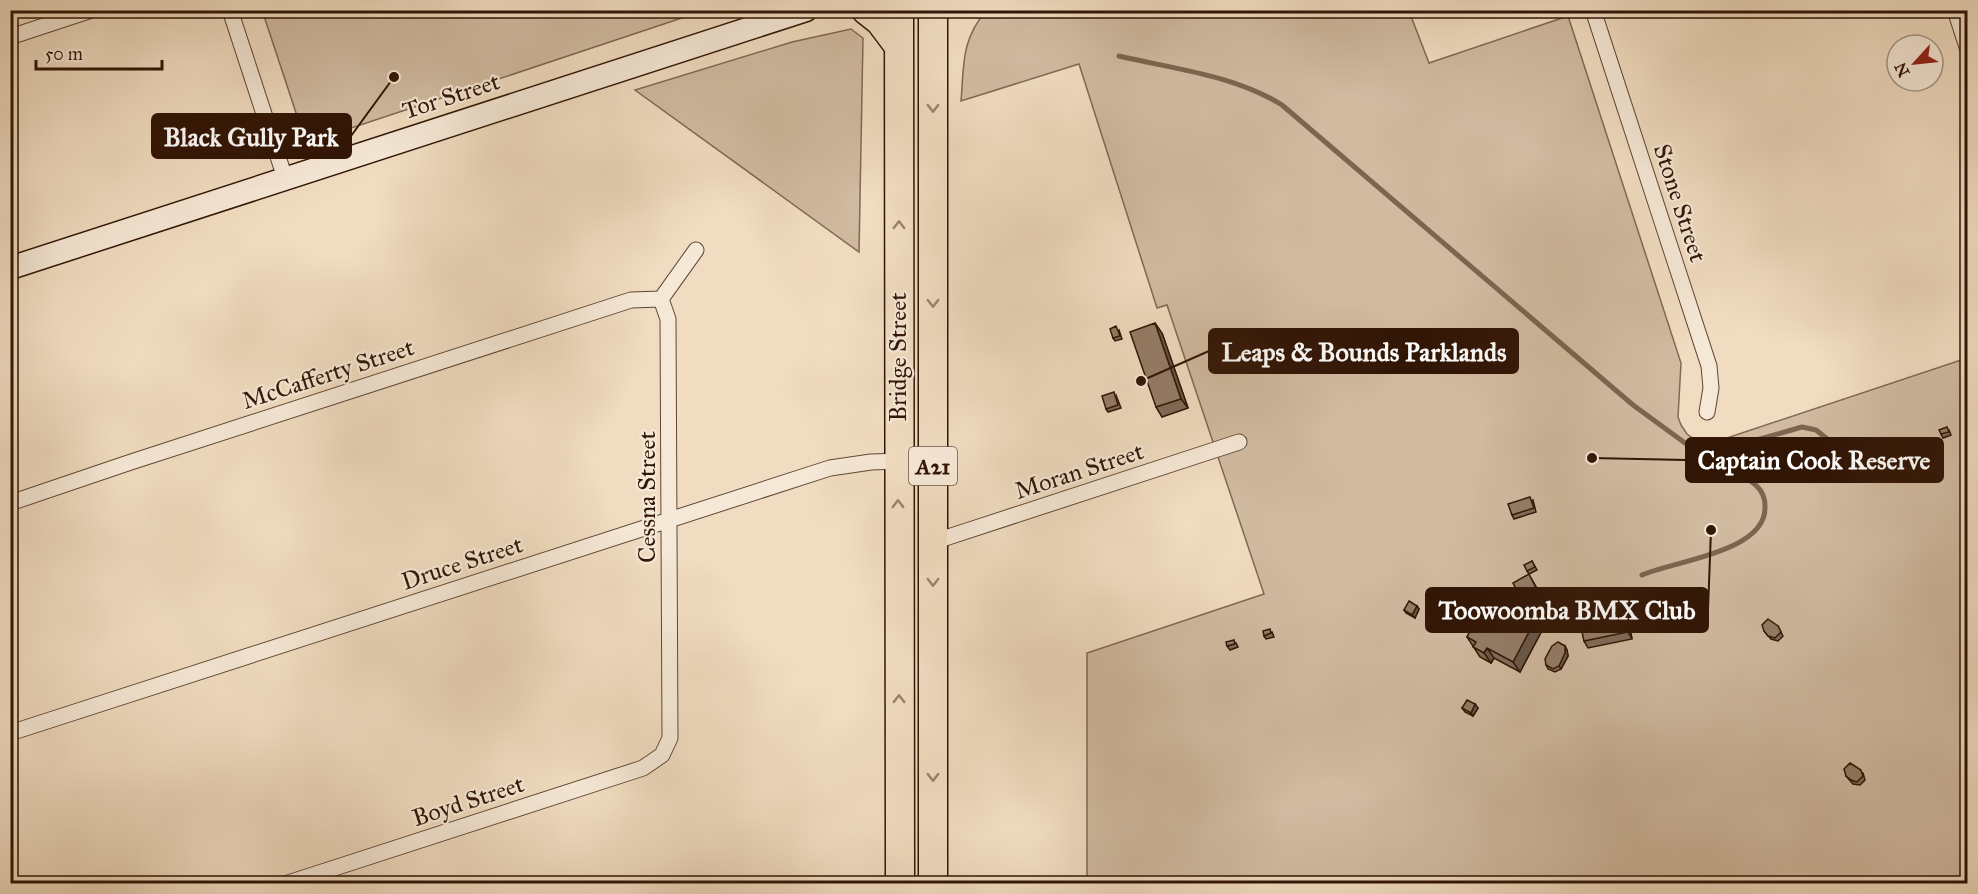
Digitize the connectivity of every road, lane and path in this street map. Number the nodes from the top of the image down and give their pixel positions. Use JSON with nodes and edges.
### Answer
{"nodes":[{"id":1,"x":92,"y":10,"type":"edge"},
{"id":2,"x":230,"y":10,"type":"edge"},
{"id":3,"x":806,"y":10,"type":"edge"},
{"id":4,"x":866,"y":10,"type":"edge"},
{"id":5,"x":899,"y":10,"type":"edge"},
{"id":6,"x":933,"y":10,"type":"edge"},
{"id":7,"x":955,"y":10,"type":"edge"},
{"id":8,"x":1593,"y":10,"type":"edge"},
{"id":9,"x":1955,"y":10,"type":"edge"},
{"id":10,"x":10,"y":37,"type":"edge"},
{"id":11,"x":898,"y":45,"type":"junction"},
{"id":12,"x":933,"y":49,"type":"junction"},
{"id":13,"x":1968,"y":50,"type":"edge"},
{"id":14,"x":285,"y":178,"type":"junction"},
{"id":15,"x":696,"y":250,"type":"dead end"},
{"id":16,"x":10,"y":268,"type":"edge"},
{"id":17,"x":660,"y":299,"type":"junction"},
{"id":18,"x":1707,"y":412,"type":"dead end"},
{"id":19,"x":1239,"y":442,"type":"dead end"},
{"id":20,"x":898,"y":460,"type":"junction"},
{"id":21,"x":933,"y":460,"type":"junction"},
{"id":22,"x":10,"y":503,"type":"edge"},
{"id":23,"x":669,"y":519,"type":"junction"},
{"id":24,"x":933,"y":542,"type":"junction"},
{"id":25,"x":10,"y":733,"type":"edge"},
{"id":26,"x":662,"y":755,"type":"joint"},
{"id":27,"x":285,"y":884,"type":"edge"},
{"id":28,"x":900,"y":884,"type":"edge"},
{"id":29,"x":933,"y":884,"type":"edge"}],
"edges":[{"from":1,"to":10,"type":"street"},
{"from":2,"to":14,"type":"street"},
{"from":3,"to":14,"type":"street","name":"Tor Street"},
{"from":4,"to":11,"type":"highway"},
{"from":5,"to":11,"type":"highway","name":"Bridge Street","number":"A21"},
{"from":6,"to":12,"type":"highway","name":"Bridge Street"},
{"from":7,"to":12,"type":"highway","number":"A21"},
{"from":8,"to":18,"type":"street","name":"Stone Street"},
{"from":9,"to":13,"type":"street"},
{"from":20,"to":11,"type":"highway","name":"Bridge Street","number":"A21","one_way":true},
{"from":12,"to":21,"type":"highway","name":"Bridge Street","number":"A21","one_way":true},
{"from":14,"to":16,"type":"street","name":"Tor Street"},
{"from":15,"to":17,"type":"street"},
{"from":17,"to":22,"type":"street","name":"McCafferty Street"},
{"from":17,"to":23,"type":"street","name":"Cessna Street"},
{"from":19,"to":24,"type":"street","name":"Moran Street"},
{"from":20,"to":21,"type":"street","name":"Druce Street"},
{"from":20,"to":23,"type":"street","name":"Druce Street"},
{"from":28,"to":20,"type":"highway","name":"Bridge Street","number":"A21","one_way":true},
{"from":21,"to":24,"type":"highway","name":"Bridge Street","number":"A21"},
{"from":23,"to":25,"type":"street","name":"Druce Street"},
{"from":23,"to":26,"type":"street","name":"Cessna Street"},
{"from":24,"to":29,"type":"highway","name":"Bridge Street","number":"A21","one_way":true},
{"from":26,"to":27,"type":"street","name":"Boyd Street"}]}
